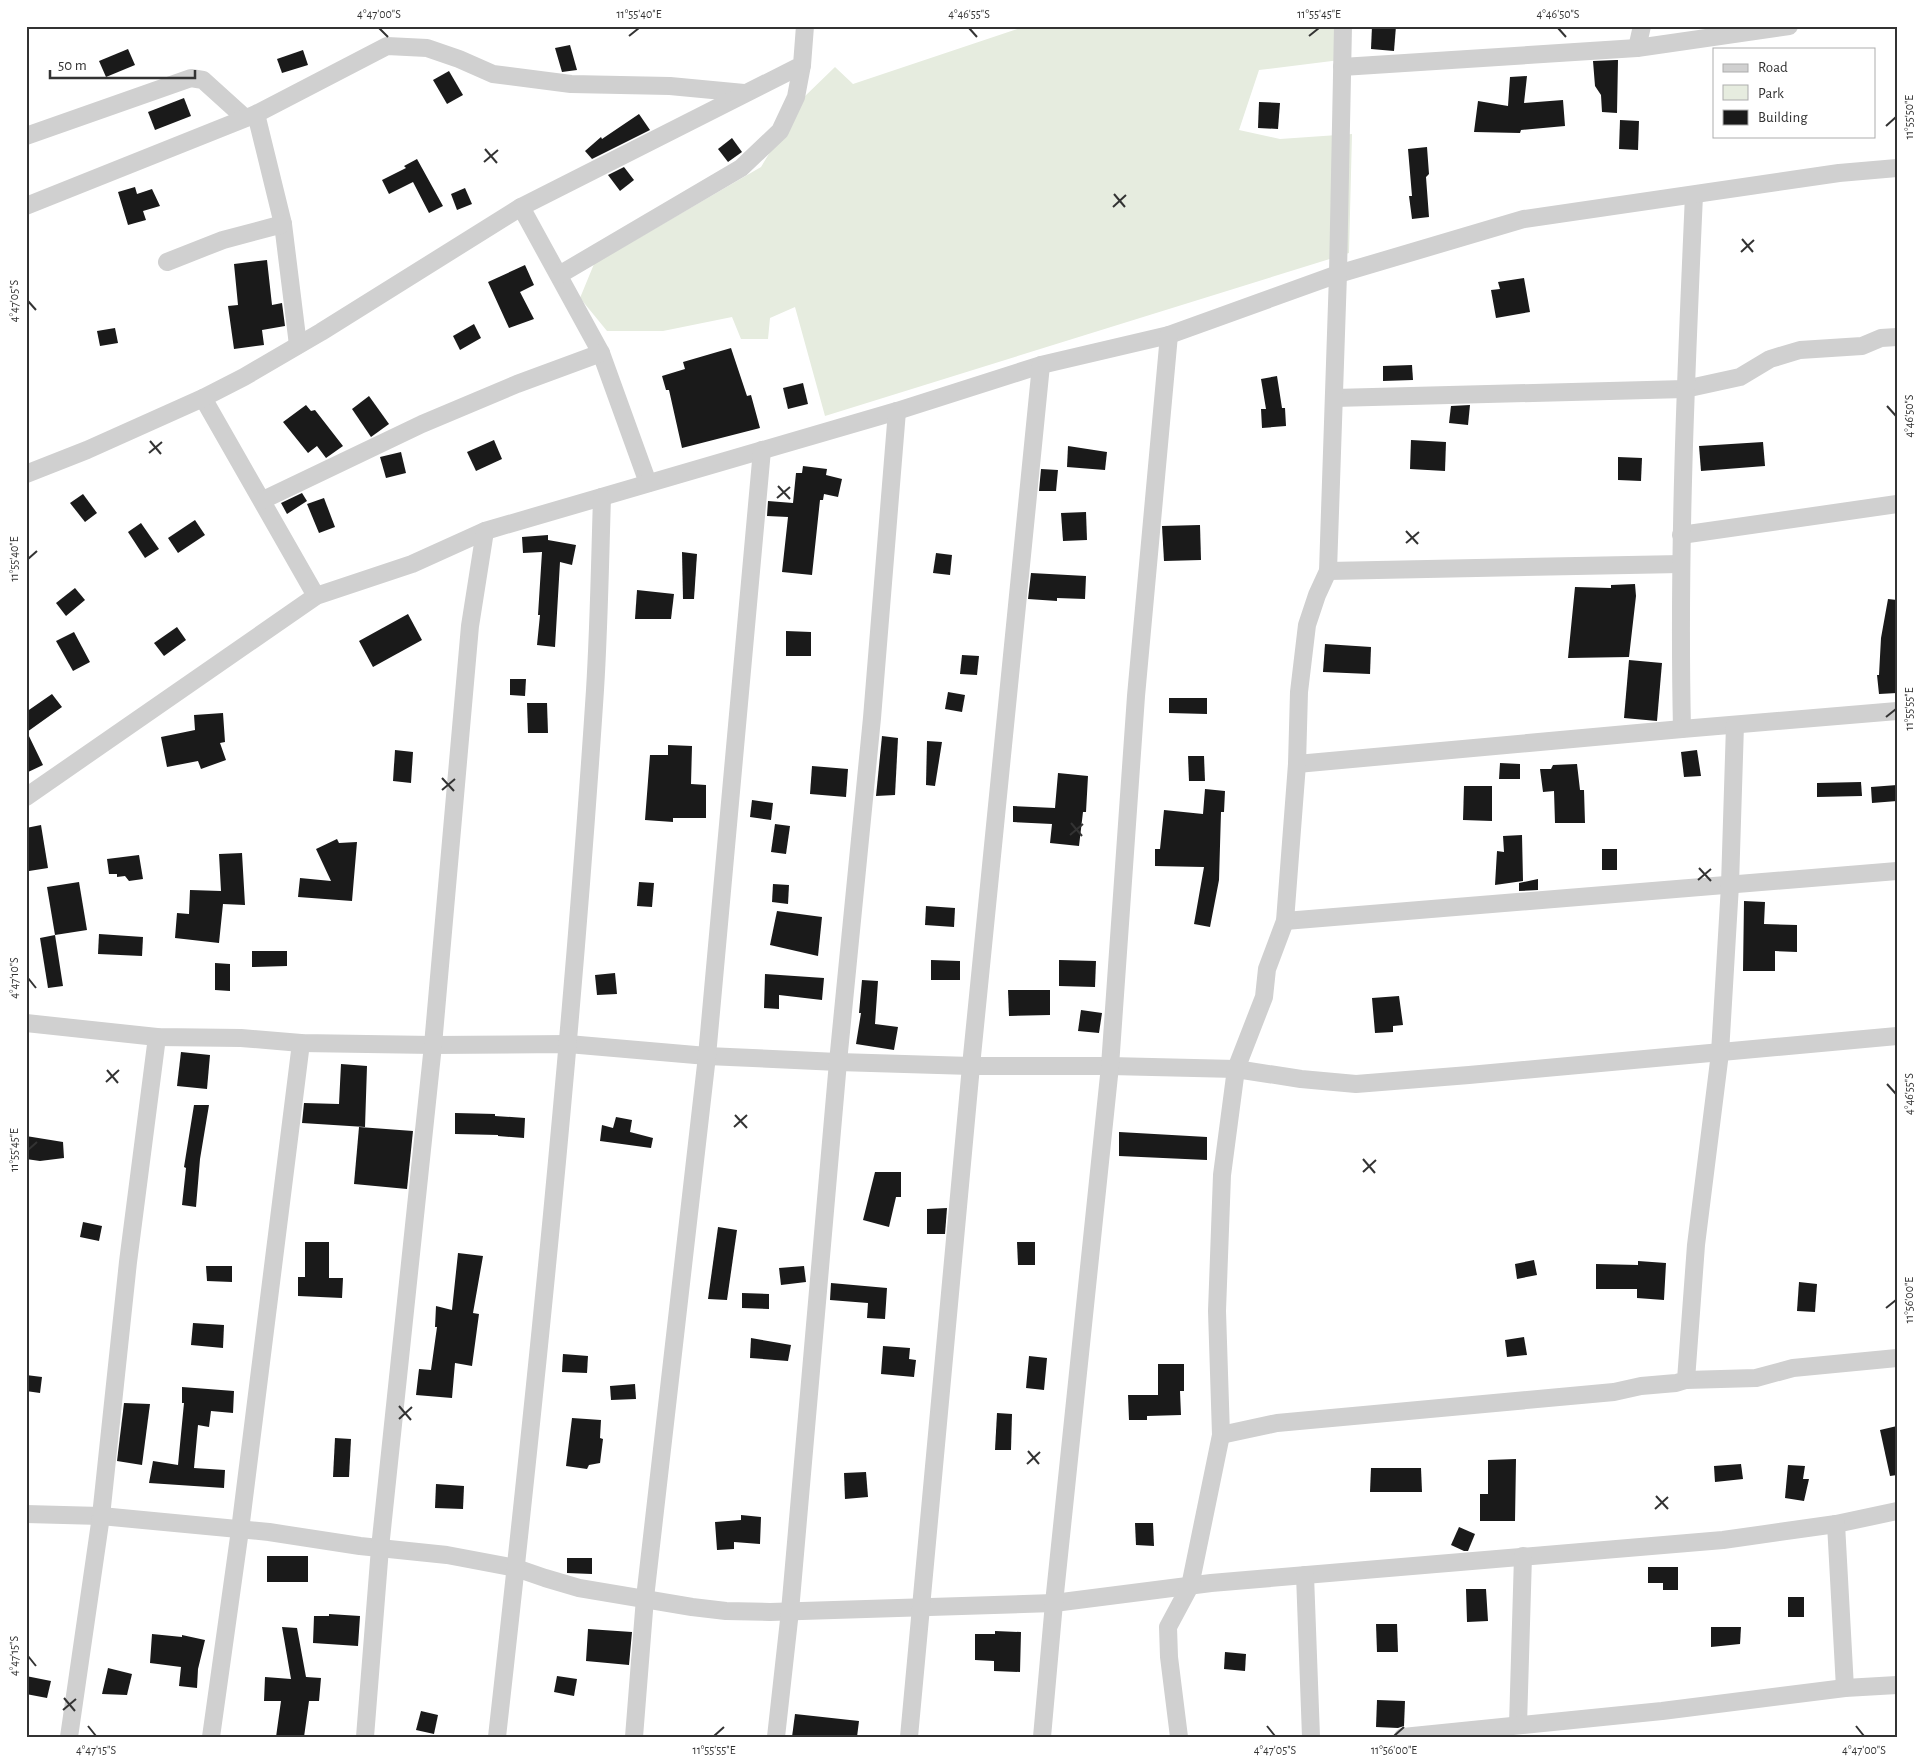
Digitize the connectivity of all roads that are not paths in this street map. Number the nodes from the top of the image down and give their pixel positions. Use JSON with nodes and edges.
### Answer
{"nodes":[{"id":1,"x":805,"y":26,"type":"edge"},
{"id":2,"x":1343,"y":26,"type":"edge"},
{"id":3,"x":1642,"y":26,"type":"edge"},
{"id":4,"x":1789,"y":26,"type":"edge"},
{"id":5,"x":1637,"y":48,"type":"junction"},
{"id":6,"x":802,"y":65,"type":"junction"},
{"id":7,"x":1342,"y":67,"type":"junction"},
{"id":8,"x":745,"y":93,"type":"junction"},
{"id":9,"x":250,"y":116,"type":"junction"},
{"id":10,"x":26,"y":136,"type":"edge"},
{"id":11,"x":1897,"y":168,"type":"edge"},
{"id":12,"x":1694,"y":195,"type":"junction"},
{"id":13,"x":26,"y":206,"type":"edge"},
{"id":14,"x":521,"y":207,"type":"junction"},
{"id":15,"x":283,"y":224,"type":"junction"},
{"id":16,"x":167,"y":262,"type":"dead end"},
{"id":17,"x":1338,"y":274,"type":"junction"},
{"id":18,"x":559,"y":275,"type":"junction"},
{"id":19,"x":1169,"y":335,"type":"junction"},
{"id":20,"x":1897,"y":337,"type":"edge"},
{"id":21,"x":298,"y":345,"type":"junction"},
{"id":22,"x":601,"y":353,"type":"junction"},
{"id":23,"x":1041,"y":365,"type":"junction"},
{"id":24,"x":1685,"y":389,"type":"junction"},
{"id":25,"x":204,"y":398,"type":"junction"},
{"id":26,"x":1334,"y":398,"type":"junction"},
{"id":27,"x":897,"y":411,"type":"junction"},
{"id":28,"x":762,"y":450,"type":"junction"},
{"id":29,"x":26,"y":474,"type":"edge"},
{"id":30,"x":648,"y":483,"type":"junction"},
{"id":31,"x":602,"y":496,"type":"junction"},
{"id":32,"x":263,"y":500,"type":"junction"},
{"id":33,"x":1897,"y":504,"type":"edge"},
{"id":34,"x":485,"y":531,"type":"junction"},
{"id":35,"x":1681,"y":535,"type":"junction"},
{"id":36,"x":1681,"y":564,"type":"junction"},
{"id":37,"x":1328,"y":571,"type":"junction"},
{"id":38,"x":316,"y":596,"type":"junction"},
{"id":39,"x":1897,"y":711,"type":"edge"},
{"id":40,"x":1735,"y":725,"type":"junction"},
{"id":41,"x":1682,"y":729,"type":"junction"},
{"id":42,"x":1297,"y":764,"type":"junction"},
{"id":43,"x":26,"y":797,"type":"edge"},
{"id":44,"x":1897,"y":871,"type":"edge"},
{"id":45,"x":1730,"y":885,"type":"junction"},
{"id":46,"x":1285,"y":921,"type":"junction"},
{"id":47,"x":26,"y":1023,"type":"edge"},
{"id":48,"x":1897,"y":1036,"type":"edge"},
{"id":49,"x":157,"y":1037,"type":"junction"},
{"id":50,"x":301,"y":1043,"type":"junction"},
{"id":51,"x":568,"y":1044,"type":"junction"},
{"id":52,"x":433,"y":1045,"type":"junction"},
{"id":53,"x":1720,"y":1053,"type":"junction"},
{"id":54,"x":708,"y":1056,"type":"junction"},
{"id":55,"x":838,"y":1062,"type":"junction"},
{"id":56,"x":971,"y":1066,"type":"junction"},
{"id":57,"x":1110,"y":1066,"type":"junction"},
{"id":58,"x":1236,"y":1069,"type":"junction"},
{"id":59,"x":1897,"y":1358,"type":"edge"},
{"id":60,"x":1686,"y":1380,"type":"junction"},
{"id":61,"x":1221,"y":1435,"type":"junction"},
{"id":62,"x":1897,"y":1512,"type":"edge"},
{"id":63,"x":26,"y":1514,"type":"edge"},
{"id":64,"x":101,"y":1516,"type":"junction"},
{"id":65,"x":1836,"y":1524,"type":"junction"},
{"id":66,"x":240,"y":1530,"type":"junction"},
{"id":67,"x":380,"y":1548,"type":"junction"},
{"id":68,"x":1523,"y":1556,"type":"junction"},
{"id":69,"x":516,"y":1568,"type":"junction"},
{"id":70,"x":1305,"y":1575,"type":"junction"},
{"id":71,"x":1190,"y":1586,"type":"junction"},
{"id":72,"x":645,"y":1598,"type":"junction"},
{"id":73,"x":1054,"y":1603,"type":"junction"},
{"id":74,"x":920,"y":1606,"type":"junction"},
{"id":75,"x":790,"y":1611,"type":"junction"},
{"id":76,"x":1897,"y":1684,"type":"edge"},
{"id":77,"x":1845,"y":1688,"type":"junction"},
{"id":78,"x":1518,"y":1724,"type":"junction"},
{"id":79,"x":69,"y":1737,"type":"edge"},
{"id":80,"x":211,"y":1737,"type":"edge"},
{"id":81,"x":365,"y":1737,"type":"edge"},
{"id":82,"x":497,"y":1737,"type":"edge"},
{"id":83,"x":634,"y":1737,"type":"edge"},
{"id":84,"x":776,"y":1737,"type":"edge"},
{"id":85,"x":909,"y":1737,"type":"edge"},
{"id":86,"x":1042,"y":1737,"type":"edge"},
{"id":87,"x":1179,"y":1737,"type":"edge"},
{"id":88,"x":1311,"y":1737,"type":"edge"},
{"id":89,"x":1403,"y":1737,"type":"edge"}],
"edges":[{"from":1,"to":6,"type":"street"},
{"from":2,"to":7,"type":"street"},
{"from":3,"to":5,"type":"street"},
{"from":4,"to":5,"type":"street"},
{"from":5,"to":7,"type":"street"},
{"from":6,"to":8,"type":"street"},
{"from":6,"to":18,"type":"street"},
{"from":7,"to":17,"type":"street"},
{"from":8,"to":9,"type":"street"},
{"from":8,"to":14,"type":"street"},
{"from":9,"to":10,"type":"street"},
{"from":9,"to":13,"type":"street"},
{"from":9,"to":15,"type":"street"},
{"from":11,"to":12,"type":"street"},
{"from":12,"to":17,"type":"street"},
{"from":12,"to":24,"type":"street"},
{"from":14,"to":18,"type":"street"},
{"from":14,"to":21,"type":"street"},
{"from":15,"to":16,"type":"street"},
{"from":15,"to":21,"type":"street"},
{"from":17,"to":19,"type":"street"},
{"from":17,"to":26,"type":"street"},
{"from":18,"to":22,"type":"street"},
{"from":19,"to":23,"type":"street"},
{"from":19,"to":57,"type":"street"},
{"from":20,"to":24,"type":"street"},
{"from":21,"to":25,"type":"street"},
{"from":22,"to":30,"type":"street"},
{"from":22,"to":32,"type":"street"},
{"from":23,"to":27,"type":"street"},
{"from":23,"to":56,"type":"street"},
{"from":24,"to":26,"type":"street"},
{"from":24,"to":35,"type":"street"},
{"from":25,"to":29,"type":"street"},
{"from":25,"to":32,"type":"street"},
{"from":26,"to":37,"type":"street"},
{"from":27,"to":28,"type":"street"},
{"from":27,"to":55,"type":"street"},
{"from":28,"to":30,"type":"street"},
{"from":28,"to":54,"type":"street"},
{"from":30,"to":31,"type":"street"},
{"from":31,"to":34,"type":"street"},
{"from":31,"to":51,"type":"street"},
{"from":32,"to":38,"type":"street"},
{"from":33,"to":35,"type":"street"},
{"from":34,"to":38,"type":"street"},
{"from":34,"to":52,"type":"street"},
{"from":35,"to":36,"type":"street"},
{"from":36,"to":37,"type":"street"},
{"from":36,"to":41,"type":"street"},
{"from":37,"to":42,"type":"street"},
{"from":38,"to":43,"type":"street"},
{"from":39,"to":40,"type":"street"},
{"from":40,"to":41,"type":"street"},
{"from":40,"to":45,"type":"street"},
{"from":41,"to":42,"type":"street"},
{"from":42,"to":46,"type":"street"},
{"from":44,"to":45,"type":"street"},
{"from":45,"to":46,"type":"street"},
{"from":45,"to":53,"type":"street"},
{"from":46,"to":58,"type":"street"},
{"from":47,"to":49,"type":"street"},
{"from":48,"to":53,"type":"street"},
{"from":49,"to":50,"type":"street"},
{"from":49,"to":64,"type":"street"},
{"from":50,"to":52,"type":"street"},
{"from":50,"to":66,"type":"street"},
{"from":51,"to":52,"type":"street"},
{"from":51,"to":54,"type":"street"},
{"from":51,"to":69,"type":"street"},
{"from":52,"to":67,"type":"street"},
{"from":53,"to":58,"type":"street"},
{"from":53,"to":60,"type":"street"},
{"from":54,"to":55,"type":"street"},
{"from":54,"to":72,"type":"street"},
{"from":55,"to":56,"type":"street"},
{"from":55,"to":75,"type":"street"},
{"from":56,"to":57,"type":"street"},
{"from":56,"to":74,"type":"street"},
{"from":57,"to":58,"type":"street"},
{"from":57,"to":73,"type":"street"},
{"from":58,"to":61,"type":"street"},
{"from":59,"to":60,"type":"street"},
{"from":60,"to":61,"type":"street"},
{"from":61,"to":71,"type":"street"},
{"from":62,"to":65,"type":"street"},
{"from":63,"to":64,"type":"street"},
{"from":64,"to":66,"type":"street"},
{"from":64,"to":79,"type":"street"},
{"from":65,"to":68,"type":"street"},
{"from":65,"to":77,"type":"street"},
{"from":66,"to":67,"type":"street"},
{"from":66,"to":80,"type":"street"},
{"from":67,"to":69,"type":"street"},
{"from":67,"to":81,"type":"street"},
{"from":68,"to":70,"type":"street"},
{"from":68,"to":78,"type":"street"},
{"from":69,"to":72,"type":"street"},
{"from":69,"to":82,"type":"street"},
{"from":70,"to":71,"type":"street"},
{"from":70,"to":88,"type":"street"},
{"from":71,"to":73,"type":"street"},
{"from":71,"to":87,"type":"street"},
{"from":72,"to":75,"type":"street"},
{"from":72,"to":83,"type":"street"},
{"from":73,"to":74,"type":"street"},
{"from":73,"to":86,"type":"street"},
{"from":74,"to":75,"type":"street"},
{"from":74,"to":85,"type":"street"},
{"from":75,"to":84,"type":"street"},
{"from":76,"to":77,"type":"street"},
{"from":77,"to":78,"type":"street"},
{"from":78,"to":89,"type":"street"}]}
